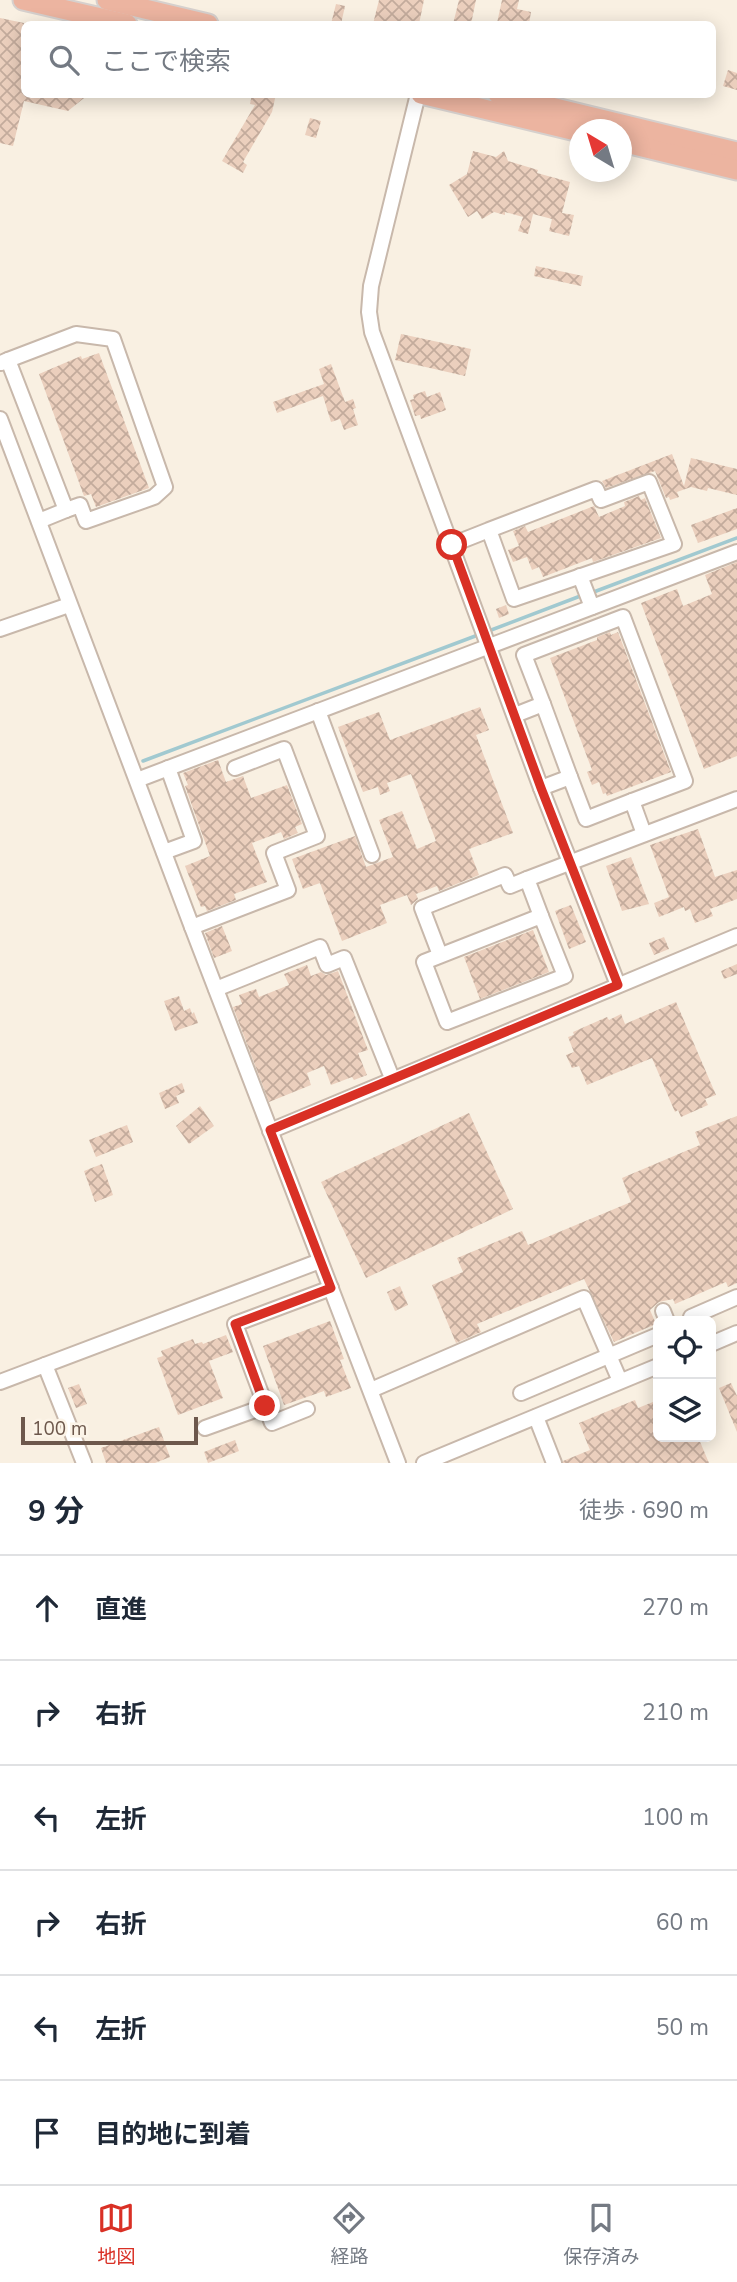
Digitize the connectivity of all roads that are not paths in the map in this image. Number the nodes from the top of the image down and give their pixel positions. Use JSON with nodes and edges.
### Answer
{"nodes":[{"id":1,"x":23,"y":0,"type":"edge"},
{"id":2,"x":107,"y":0,"type":"edge"},
{"id":3,"x":114,"y":21,"type":"edge"},
{"id":4,"x":195,"y":21,"type":"edge"},
{"id":5,"x":418,"y":98,"type":"edge"},
{"id":6,"x":436,"y":98,"type":"edge"},
{"id":7,"x":514,"y":98,"type":"edge"},
{"id":8,"x":569,"y":130,"type":"edge"},
{"id":9,"x":632,"y":145,"type":"edge"},
{"id":10,"x":737,"y":152,"type":"edge"},
{"id":11,"x":737,"y":170,"type":"edge"},
{"id":12,"x":4,"y":362,"type":"edge"},
{"id":13,"x":0,"y":419,"type":"edge"},
{"id":14,"x":66,"y":510,"type":"junction"},
{"id":15,"x":39,"y":521,"type":"junction"},
{"id":16,"x":489,"y":530,"type":"junction"},
{"id":17,"x":452,"y":545,"type":"junction"},
{"id":18,"x":737,"y":552,"type":"edge"},
{"id":19,"x":582,"y":580,"type":"junction"},
{"id":20,"x":591,"y":603,"type":"junction"},
{"id":21,"x":69,"y":605,"type":"junction"},
{"id":22,"x":0,"y":629,"type":"edge"},
{"id":23,"x":486,"y":637,"type":"junction"},
{"id":24,"x":543,"y":705,"type":"junction"},
{"id":25,"x":318,"y":711,"type":"junction"},
{"id":26,"x":514,"y":715,"type":"junction"},
{"id":27,"x":260,"y":733,"type":"junction"},
{"id":28,"x":268,"y":755,"type":"junction"},
{"id":29,"x":168,"y":768,"type":"junction"},
{"id":30,"x":236,"y":768,"type":"dead end"},
{"id":31,"x":570,"y":777,"type":"junction"},
{"id":32,"x":137,"y":780,"type":"junction"},
{"id":33,"x":541,"y":788,"type":"junction"},
{"id":34,"x":737,"y":799,"type":"edge"},
{"id":35,"x":632,"y":801,"type":"junction"},
{"id":36,"x":644,"y":834,"type":"junction"},
{"id":37,"x":164,"y":852,"type":"junction"},
{"id":38,"x":372,"y":855,"type":"dead end"},
{"id":39,"x":570,"y":862,"type":"junction"},
{"id":40,"x":527,"y":879,"type":"junction"},
{"id":41,"x":541,"y":916,"type":"junction"},
{"id":42,"x":192,"y":927,"type":"junction"},
{"id":43,"x":737,"y":936,"type":"edge"},
{"id":44,"x":440,"y":956,"type":"junction"},
{"id":45,"x":618,"y":985,"type":"junction"},
{"id":46,"x":216,"y":989,"type":"junction"},
{"id":47,"x":392,"y":1078,"type":"junction"},
{"id":48,"x":270,"y":1130,"type":"junction"},
{"id":49,"x":320,"y":1261,"type":"junction"},
{"id":50,"x":331,"y":1288,"type":"junction"},
{"id":51,"x":737,"y":1297,"type":"edge"},
{"id":52,"x":693,"y":1316,"type":"edge"},
{"id":53,"x":737,"y":1333,"type":"edge"},
{"id":54,"x":653,"y":1337,"type":"edge"},
{"id":55,"x":716,"y":1342,"type":"edge"},
{"id":56,"x":610,"y":1356,"type":"junction"},
{"id":57,"x":45,"y":1365,"type":"junction"},
{"id":58,"x":653,"y":1368,"type":"edge"},
{"id":59,"x":621,"y":1381,"type":"junction"},
{"id":60,"x":0,"y":1382,"type":"edge"},
{"id":61,"x":370,"y":1391,"type":"junction"},
{"id":62,"x":521,"y":1394,"type":"dead end"},
{"id":63,"x":265,"y":1406,"type":"junction"},
{"id":64,"x":307,"y":1409,"type":"dead end"},
{"id":65,"x":536,"y":1417,"type":"junction"},
{"id":66,"x":205,"y":1428,"type":"dead end"},
{"id":67,"x":84,"y":1463,"type":"edge"},
{"id":68,"x":398,"y":1463,"type":"edge"},
{"id":69,"x":424,"y":1463,"type":"edge"},
{"id":70,"x":554,"y":1463,"type":"edge"}],
"edges":[{"from":1,"to":3,"type":"highway"},
{"from":2,"to":4,"type":"highway"},
{"from":5,"to":17,"type":"street"},
{"from":6,"to":8,"type":"highway"},
{"from":7,"to":10,"type":"highway"},
{"from":9,"to":11,"type":"highway"},
{"from":12,"to":14,"type":"street"},
{"from":12,"to":14,"type":"street"},
{"from":13,"to":15,"type":"street"},
{"from":14,"to":15,"type":"street"},
{"from":15,"to":21,"type":"street"},
{"from":16,"to":17,"type":"street"},
{"from":16,"to":19,"type":"street"},
{"from":16,"to":19,"type":"street"},
{"from":17,"to":23,"type":"street"},
{"from":18,"to":20,"type":"street"},
{"from":19,"to":20,"type":"street"},
{"from":20,"to":23,"type":"street"},
{"from":21,"to":22,"type":"street"},
{"from":21,"to":32,"type":"street"},
{"from":23,"to":25,"type":"street"},
{"from":23,"to":26,"type":"street"},
{"from":24,"to":26,"type":"street"},
{"from":24,"to":31,"type":"street"},
{"from":24,"to":35,"type":"street"},
{"from":25,"to":27,"type":"street"},
{"from":25,"to":38,"type":"street"},
{"from":26,"to":33,"type":"street"},
{"from":27,"to":28,"type":"street"},
{"from":27,"to":29,"type":"street"},
{"from":28,"to":30,"type":"street"},
{"from":28,"to":42,"type":"street"},
{"from":29,"to":32,"type":"street"},
{"from":29,"to":37,"type":"street"},
{"from":31,"to":33,"type":"street"},
{"from":31,"to":35,"type":"street"},
{"from":32,"to":37,"type":"street"},
{"from":33,"to":39,"type":"street"},
{"from":34,"to":36,"type":"street"},
{"from":35,"to":36,"type":"street"},
{"from":36,"to":39,"type":"street"},
{"from":37,"to":42,"type":"street"},
{"from":39,"to":40,"type":"street"},
{"from":39,"to":45,"type":"street"},
{"from":40,"to":41,"type":"street"},
{"from":40,"to":44,"type":"street"},
{"from":41,"to":44,"type":"street"},
{"from":41,"to":44,"type":"street"},
{"from":42,"to":46,"type":"street"},
{"from":43,"to":45,"type":"street"},
{"from":45,"to":47,"type":"street"},
{"from":46,"to":47,"type":"street"},
{"from":46,"to":48,"type":"street"},
{"from":47,"to":48,"type":"street"},
{"from":48,"to":49,"type":"street"},
{"from":49,"to":50,"type":"street"},
{"from":49,"to":57,"type":"street"},
{"from":50,"to":61,"type":"street"},
{"from":50,"to":63,"type":"street"},
{"from":51,"to":52,"type":"street"},
{"from":53,"to":55,"type":"street"},
{"from":54,"to":56,"type":"street"},
{"from":56,"to":59,"type":"street"},
{"from":56,"to":61,"type":"street"},
{"from":56,"to":62,"type":"street"},
{"from":57,"to":60,"type":"street"},
{"from":57,"to":67,"type":"street"},
{"from":58,"to":59,"type":"street"},
{"from":59,"to":65,"type":"street"},
{"from":61,"to":68,"type":"street"},
{"from":63,"to":64,"type":"street"},
{"from":63,"to":66,"type":"street"},
{"from":65,"to":69,"type":"street"},
{"from":65,"to":70,"type":"street"}]}
